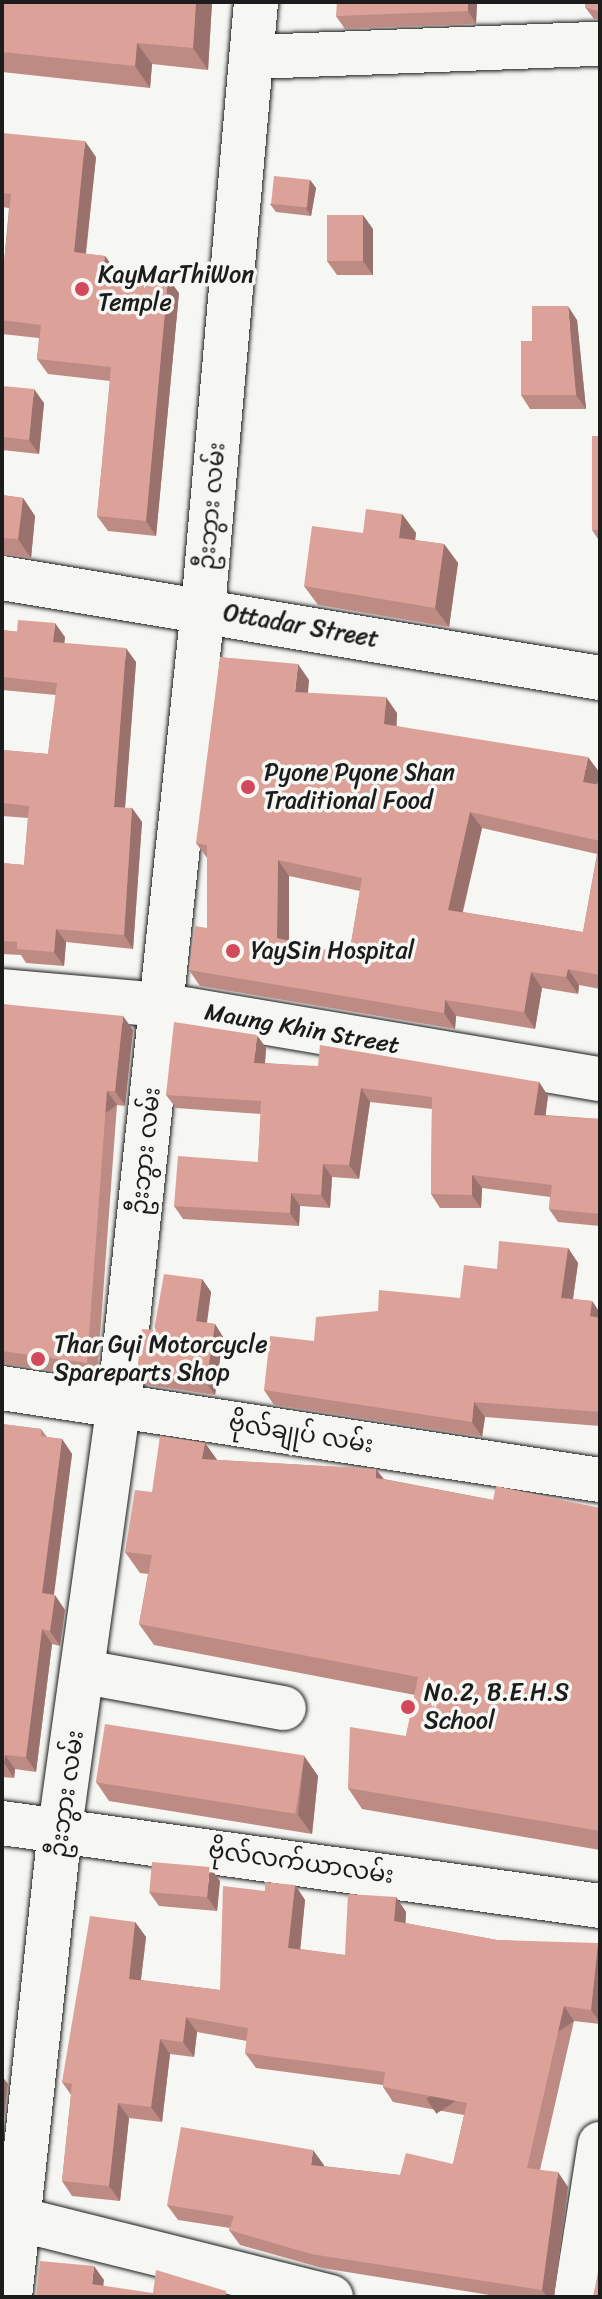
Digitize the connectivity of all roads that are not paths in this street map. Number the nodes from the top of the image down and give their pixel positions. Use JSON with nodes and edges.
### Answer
{"nodes":[{"id":1,"x":256,"y":2,"type":"edge"},
{"id":2,"x":600,"y":44,"type":"edge"},
{"id":3,"x":254,"y":57,"type":"junction"},
{"id":4,"x":2,"y":578,"type":"edge"},
{"id":5,"x":203,"y":609,"type":"junction"},
{"id":6,"x":600,"y":678,"type":"edge"},
{"id":7,"x":2,"y":991,"type":"edge"},
{"id":8,"x":161,"y":1005,"type":"junction"},
{"id":9,"x":600,"y":1079,"type":"edge"},
{"id":10,"x":2,"y":1388,"type":"edge"},
{"id":11,"x":119,"y":1405,"type":"junction"},
{"id":12,"x":600,"y":1480,"type":"edge"},
{"id":13,"x":85,"y":1672,"type":"junction"},
{"id":14,"x":284,"y":1708,"type":"dead end"},
{"id":15,"x":2,"y":1823,"type":"edge"},
{"id":16,"x":60,"y":1828,"type":"junction"},
{"id":17,"x":600,"y":1906,"type":"edge"},
{"id":18,"x":600,"y":2144,"type":"edge"},
{"id":19,"x":10,"y":2217,"type":"edge"},
{"id":20,"x":255,"y":2288,"type":"edge"},
{"id":21,"x":10,"y":2297,"type":"edge"},
{"id":22,"x":331,"y":2297,"type":"edge"},
{"id":23,"x":576,"y":2297,"type":"edge"}],
"edges":[{"from":1,"to":3,"type":"street","name":"ဦးဘွား လမ်း"},
{"from":2,"to":3,"type":"street"},
{"from":3,"to":5,"type":"street","name":"ဦးဘွား လမ်း"},
{"from":4,"to":5,"type":"street","name":"Ottadar Street"},
{"from":5,"to":6,"type":"street","name":"Ottadar Street"},
{"from":5,"to":8,"type":"street","name":"ဦးဘွား လမ်း"},
{"from":7,"to":8,"type":"street","name":"Maung Khin Street"},
{"from":8,"to":9,"type":"street","name":"Maung Khin Street"},
{"from":8,"to":11,"type":"street","name":"ဦးဘွား လမ်း"},
{"from":10,"to":11,"type":"street","name":"ဗိုလ်ချုပ် လမ်း"},
{"from":11,"to":12,"type":"street","name":"ဗိုလ်ချုပ် လမ်း"},
{"from":11,"to":13,"type":"street","name":"ဦးဘွား လမ်း"},
{"from":13,"to":14,"type":"street"},
{"from":13,"to":16,"type":"street","name":"ဦးဘွား လမ်း"},
{"from":15,"to":16,"type":"street","name":"ဗိုလ်လက်ယာလမ်း"},
{"from":16,"to":17,"type":"street","name":"ဗိုလ်လက်ယာလမ်း"},
{"from":16,"to":19,"type":"street","name":"ဦးဘွား လမ်း"},
{"from":18,"to":23,"type":"street"},
{"from":19,"to":20,"type":"street"},
{"from":19,"to":21,"type":"street","name":"ဦးဘွား လမ်း"},
{"from":20,"to":22,"type":"street"}]}
